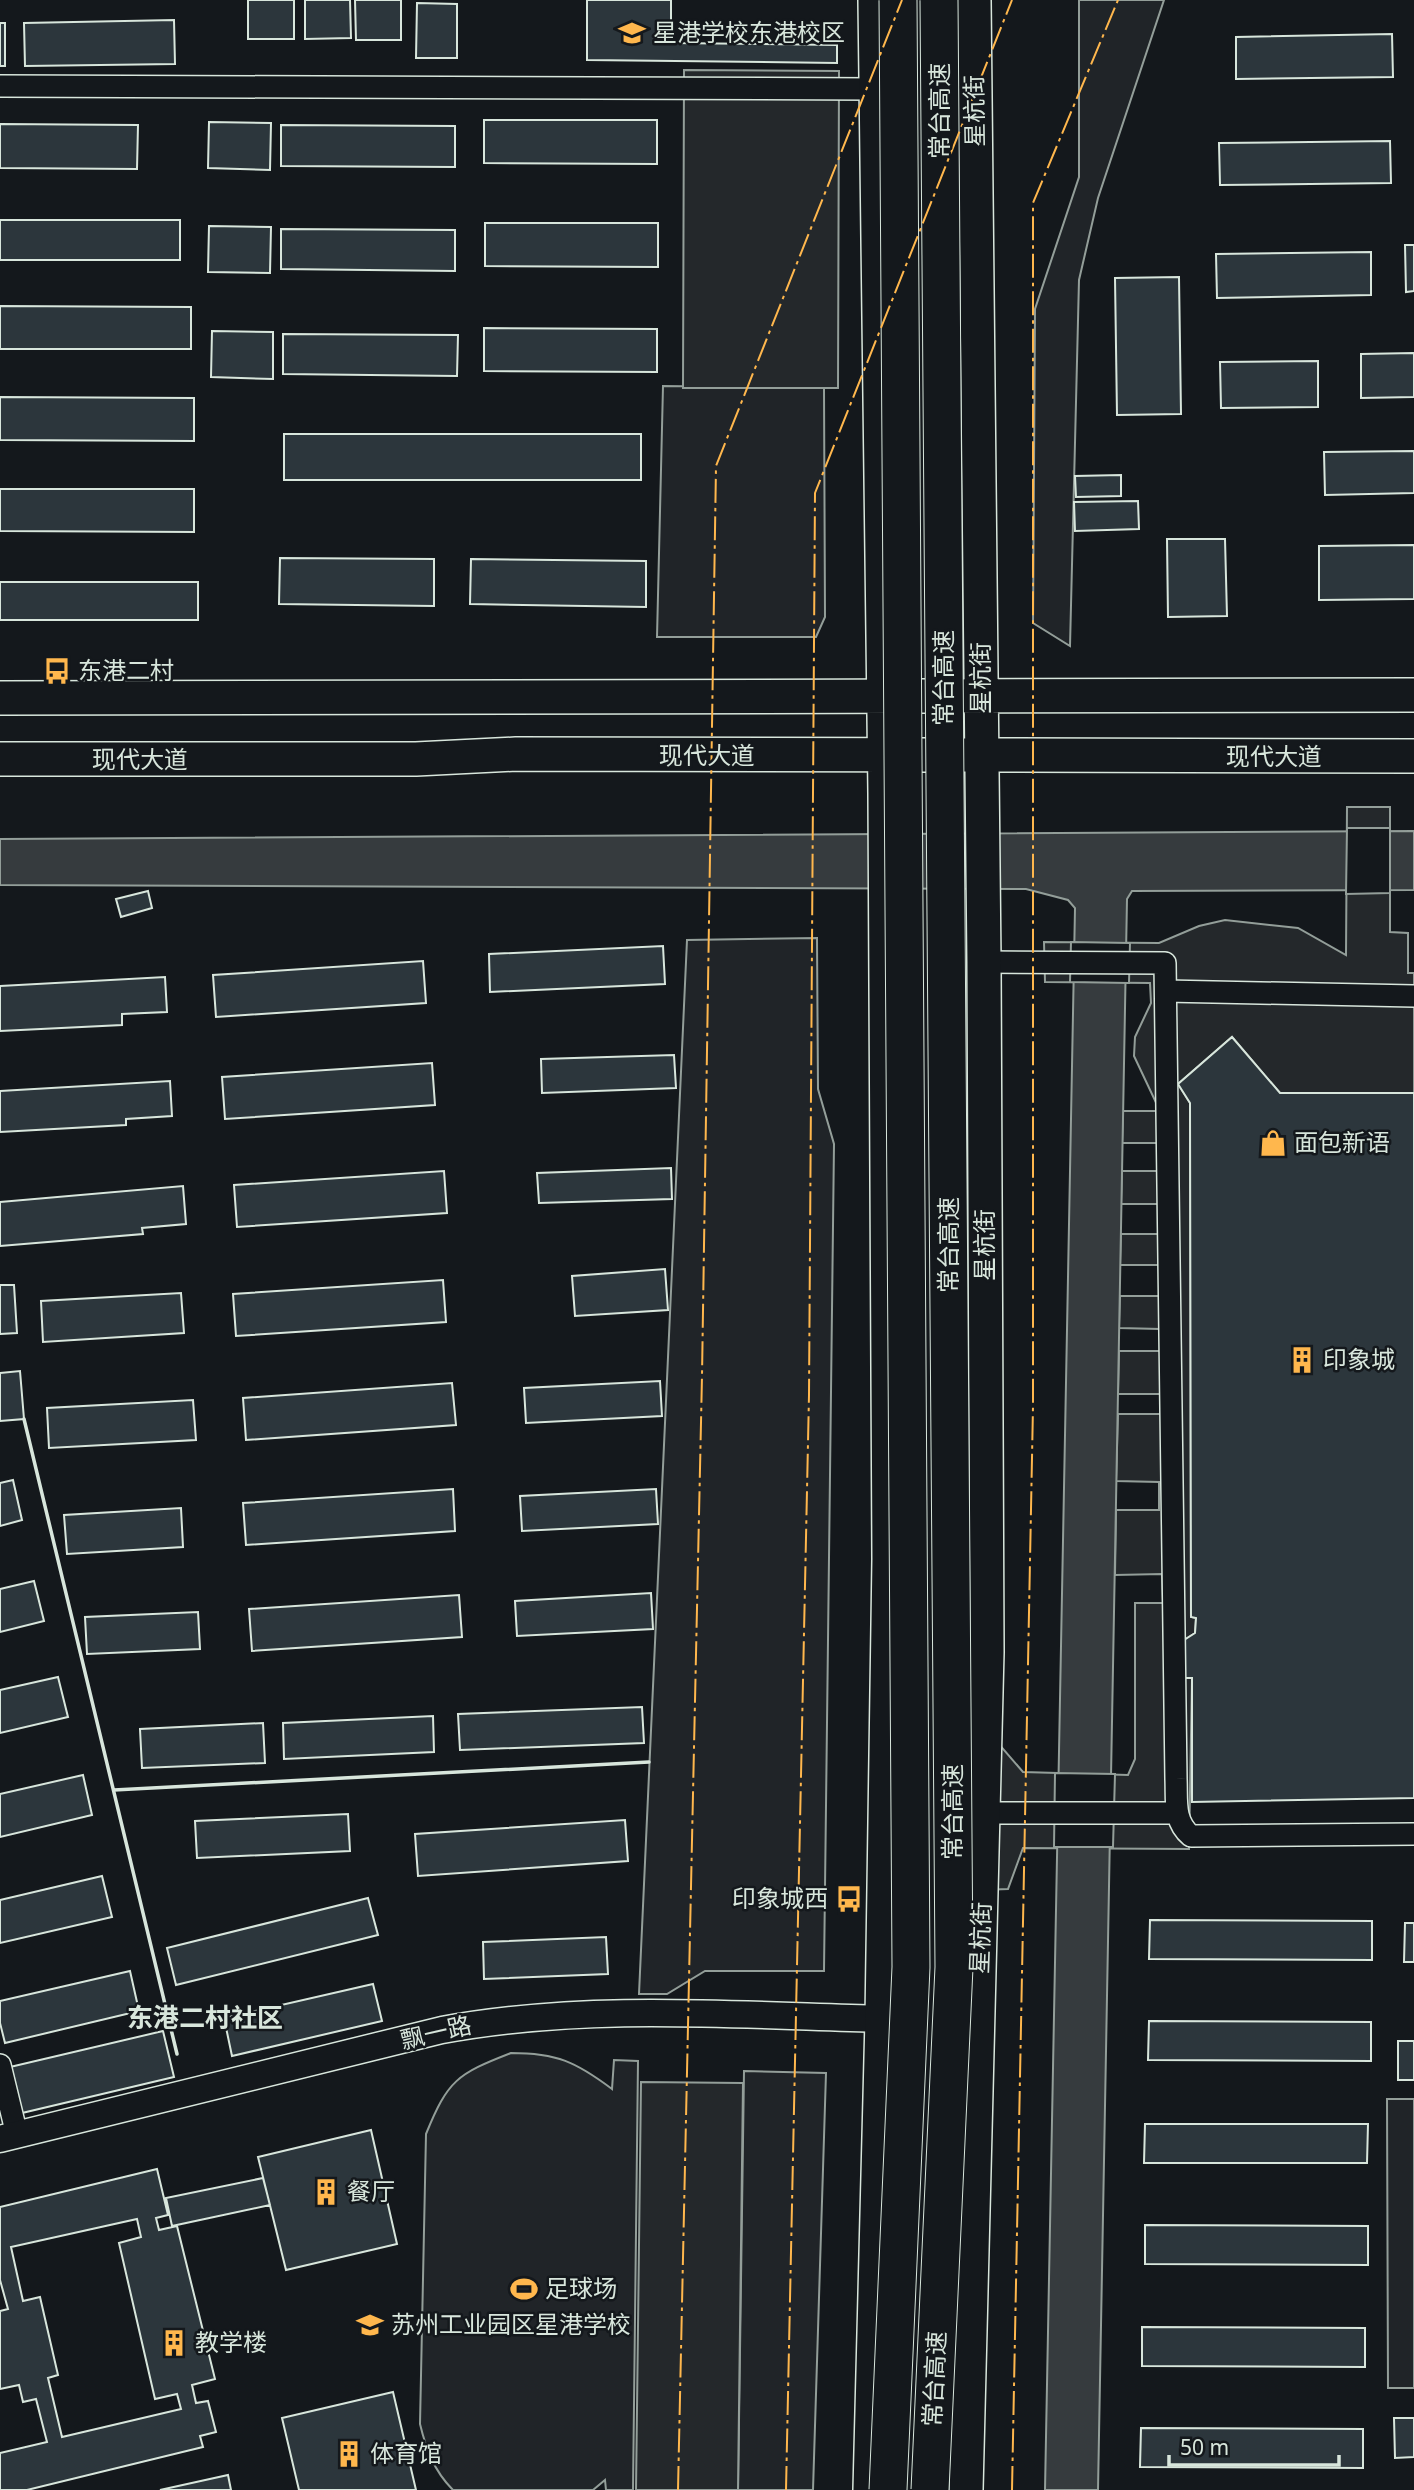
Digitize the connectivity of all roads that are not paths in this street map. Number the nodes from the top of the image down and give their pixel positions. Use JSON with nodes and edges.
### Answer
{"nodes":[{"id":1,"x":875,"y":0,"type":"edge"},
{"id":2,"x":898,"y":0,"type":"edge"},
{"id":3,"x":939,"y":0,"type":"edge"},
{"id":4,"x":974,"y":0,"type":"edge"},
{"id":5,"x":0,"y":86,"type":"edge"},
{"id":6,"x":876,"y":89,"type":"junction"},
{"id":7,"x":1414,"y":695,"type":"edge"},
{"id":8,"x":884,"y":696,"type":"junction"},
{"id":9,"x":982,"y":696,"type":"junction"},
{"id":10,"x":0,"y":698,"type":"edge"},
{"id":11,"x":1414,"y":756,"type":"edge"},
{"id":12,"x":884,"y":757,"type":"junction"},
{"id":13,"x":982,"y":758,"type":"junction"},
{"id":14,"x":0,"y":759,"type":"edge"},
{"id":15,"x":984,"y":962,"type":"junction"},
{"id":16,"x":1166,"y":991,"type":"junction"},
{"id":17,"x":1414,"y":996,"type":"edge"},
{"id":18,"x":984,"y":1813,"type":"junction"},
{"id":19,"x":1177,"y":1814,"type":"junction"},
{"id":20,"x":1414,"y":1834,"type":"edge"},
{"id":21,"x":882,"y":2019,"type":"junction"},
{"id":22,"x":0,"y":2065,"type":"edge"},
{"id":23,"x":9,"y":2137,"type":"edge"},
{"id":24,"x":870,"y":2490,"type":"edge"},
{"id":25,"x":888,"y":2490,"type":"edge"},
{"id":26,"x":930,"y":2490,"type":"edge"},
{"id":27,"x":967,"y":2490,"type":"edge"}],
"edges":[{"from":1,"to":6,"type":"main road"},
{"from":2,"to":25,"type":"highway","name":"常台高速","bridge":true},
{"from":3,"to":26,"type":"highway","name":"常台高速","bridge":true},
{"from":4,"to":9,"type":"main road","name":"星杭街"},
{"from":5,"to":6,"type":"street"},
{"from":6,"to":8,"type":"main road"},
{"from":7,"to":9,"type":"main road"},
{"from":8,"to":9,"type":"main road"},
{"from":8,"to":10,"type":"main road"},
{"from":8,"to":12,"type":"main road"},
{"from":9,"to":13,"type":"main road","name":"星杭街"},
{"from":11,"to":13,"type":"main road","name":"现代大道"},
{"from":12,"to":13,"type":"main road","name":"现代大道"},
{"from":12,"to":14,"type":"main road","name":"现代大道"},
{"from":12,"to":21,"type":"main road"},
{"from":13,"to":15,"type":"main road","name":"星杭街"},
{"from":15,"to":16,"type":"street"},
{"from":15,"to":18,"type":"main road","name":"星杭街"},
{"from":16,"to":17,"type":"street"},
{"from":16,"to":19,"type":"street"},
{"from":18,"to":19,"type":"street"},
{"from":18,"to":27,"type":"main road","name":"星杭街"},
{"from":19,"to":20,"type":"street"},
{"from":21,"to":23,"type":"street","name":"飘一路"},
{"from":21,"to":24,"type":"main road"},
{"from":22,"to":23,"type":"street"}]}
